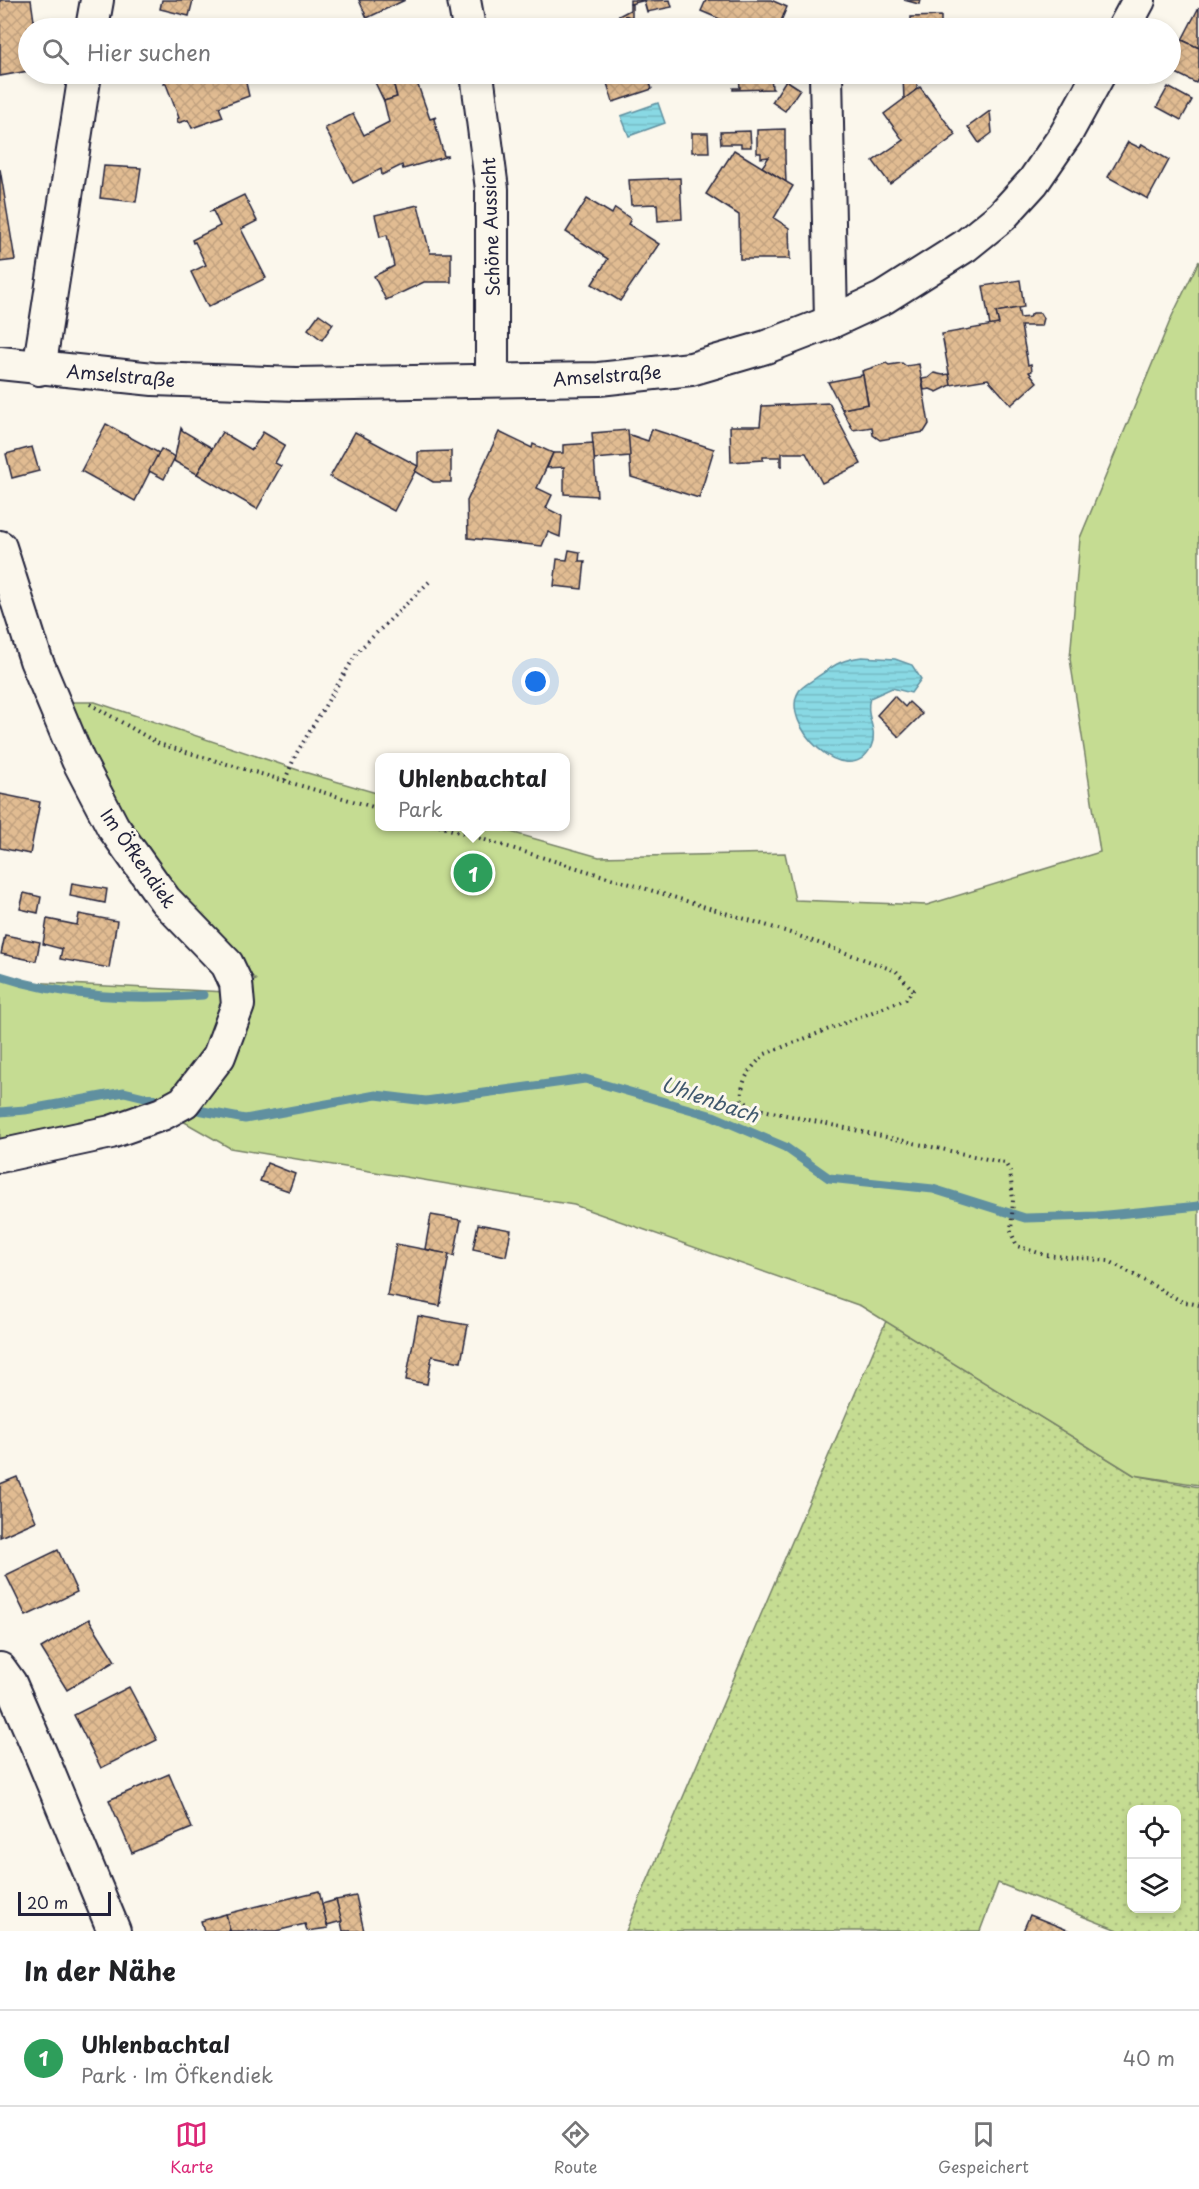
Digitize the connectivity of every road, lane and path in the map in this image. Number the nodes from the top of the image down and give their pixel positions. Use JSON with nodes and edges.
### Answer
{"nodes":[{"id":1,"x":97,"y":0,"type":"edge"},
{"id":2,"x":464,"y":0,"type":"edge"},
{"id":3,"x":1139,"y":0,"type":"edge"},
{"id":4,"x":94,"y":18,"type":"edge"},
{"id":5,"x":467,"y":18,"type":"edge"},
{"id":6,"x":1129,"y":18,"type":"edge"},
{"id":7,"x":83,"y":84,"type":"edge"},
{"id":8,"x":478,"y":84,"type":"edge"},
{"id":9,"x":826,"y":84,"type":"edge"},
{"id":10,"x":1094,"y":84,"type":"edge"},
{"id":11,"x":831,"y":322,"type":"junction"},
{"id":12,"x":0,"y":363,"type":"edge"},
{"id":13,"x":39,"y":369,"type":"junction"},
{"id":14,"x":492,"y":380,"type":"junction"},
{"id":15,"x":0,"y":547,"type":"edge"},
{"id":16,"x":430,"y":581,"type":"dead end"},
{"id":17,"x":82,"y":698,"type":"dead end"},
{"id":18,"x":285,"y":780,"type":"junction"},
{"id":19,"x":375,"y":807,"type":"edge"},
{"id":20,"x":455,"y":831,"type":"edge"},
{"id":21,"x":0,"y":1156,"type":"edge"},
{"id":22,"x":1199,"y":1305,"type":"edge"},
{"id":23,"x":0,"y":1668,"type":"edge"},
{"id":24,"x":114,"y":1931,"type":"edge"}],
"edges":[{"from":1,"to":4,"type":"street"},
{"from":2,"to":5,"type":"street"},
{"from":3,"to":6,"type":"street"},
{"from":7,"to":13,"type":"street"},
{"from":8,"to":14,"type":"street","name":"Schöne Aussicht"},
{"from":9,"to":11,"type":"street"},
{"from":10,"to":11,"type":"street","name":"Amselstraße"},
{"from":11,"to":14,"type":"street","name":"Amselstraße"},
{"from":12,"to":13,"type":"street","name":"Amselstraße"},
{"from":13,"to":14,"type":"street","name":"Amselstraße"},
{"from":15,"to":21,"type":"street","name":"Im Öfkendiek"},
{"from":16,"to":18,"type":"path"},
{"from":17,"to":18,"type":"path"},
{"from":18,"to":19,"type":"path"},
{"from":20,"to":22,"type":"path"},
{"from":23,"to":24,"type":"street"}]}
